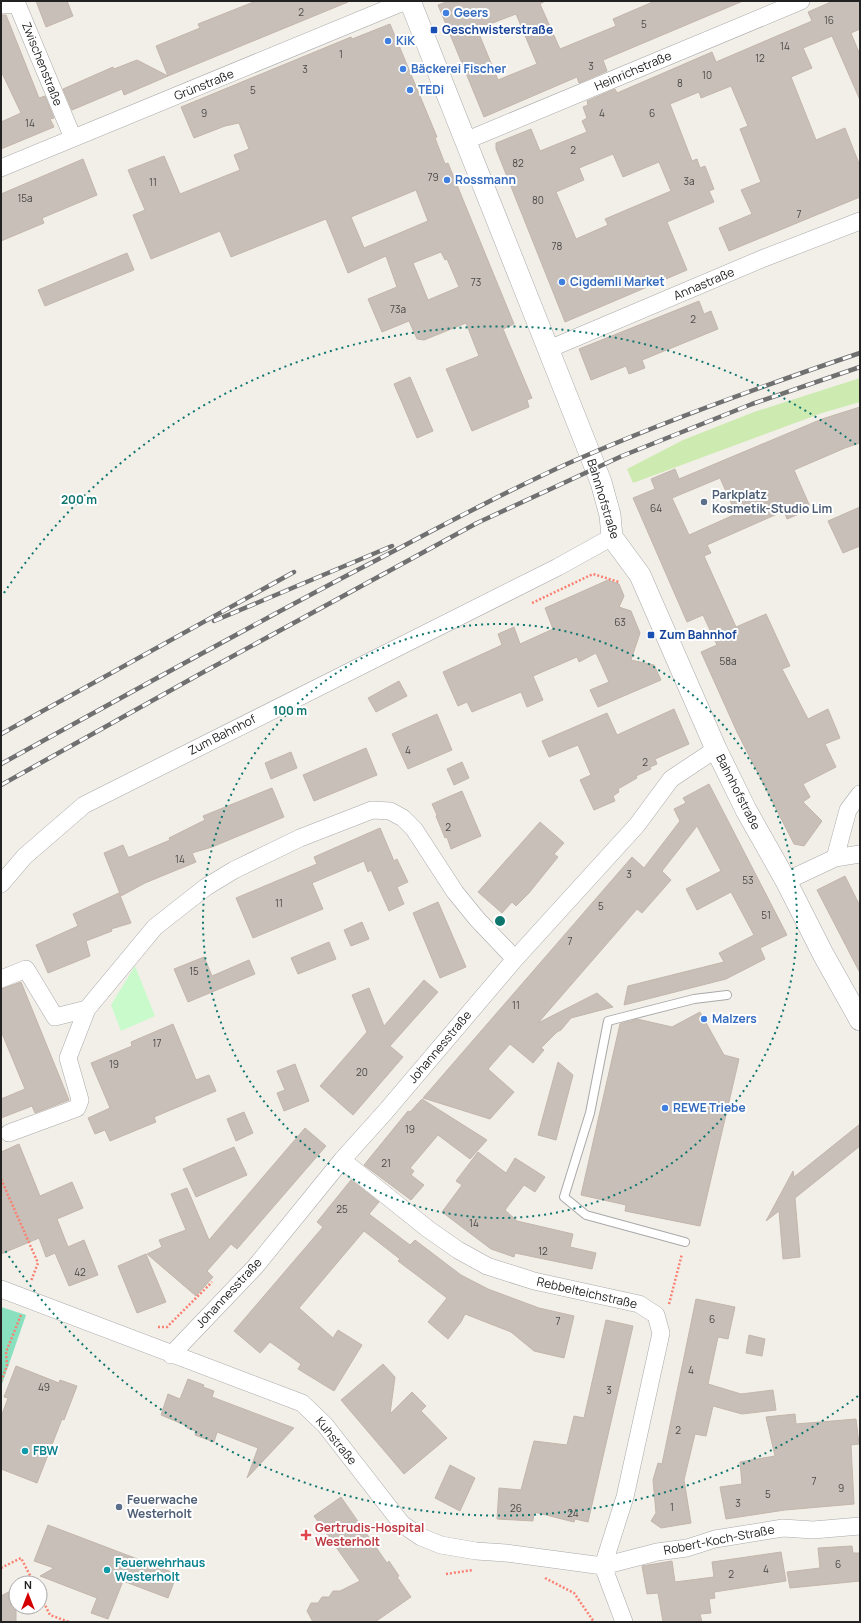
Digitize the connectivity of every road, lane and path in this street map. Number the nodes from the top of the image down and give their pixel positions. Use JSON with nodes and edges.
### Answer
{"nodes":[{"id":1,"x":406,"y":1,"type":"edge"},
{"id":2,"x":410,"y":1,"type":"edge"},
{"id":3,"x":801,"y":1,"type":"edge"},
{"id":4,"x":1,"y":4,"type":"edge"},
{"id":5,"x":73,"y":138,"type":"junction"},
{"id":6,"x":465,"y":141,"type":"junction"},
{"id":7,"x":1,"y":168,"type":"edge"},
{"id":8,"x":860,"y":221,"type":"edge"},
{"id":9,"x":549,"y":349,"type":"junction"},
{"id":10,"x":612,"y":536,"type":"junction"},
{"id":11,"x":621,"y":583,"type":"dead end"},
{"id":12,"x":528,"y":605,"type":"dead end"},
{"id":13,"x":716,"y":749,"type":"junction"},
{"id":14,"x":860,"y":794,"type":"edge"},
{"id":15,"x":860,"y":854,"type":"edge"},
{"id":16,"x":835,"y":858,"type":"junction"},
{"id":17,"x":786,"y":882,"type":"junction"},
{"id":18,"x":1,"y":884,"type":"edge"},
{"id":19,"x":515,"y":958,"type":"junction"},
{"id":20,"x":1,"y":979,"type":"edge"},
{"id":21,"x":727,"y":995,"type":"dead end"},
{"id":22,"x":87,"y":1009,"type":"junction"},
{"id":23,"x":860,"y":1020,"type":"edge"},
{"id":24,"x":9,"y":1133,"type":"dead end"},
{"id":25,"x":342,"y":1160,"type":"junction"},
{"id":26,"x":1,"y":1179,"type":"edge"},
{"id":27,"x":685,"y":1242,"type":"joint"},
{"id":28,"x":216,"y":1278,"type":"dead end"},
{"id":29,"x":1,"y":1289,"type":"edge"},
{"id":30,"x":28,"y":1291,"type":"junction"},
{"id":31,"x":152,"y":1327,"type":"dead end"},
{"id":32,"x":661,"y":1333,"type":"junction"},
{"id":33,"x":171,"y":1355,"type":"junction"},
{"id":34,"x":1,"y":1381,"type":"edge"},
{"id":35,"x":860,"y":1526,"type":"edge"},
{"id":36,"x":603,"y":1566,"type":"junction"},
{"id":37,"x":1,"y":1568,"type":"edge"},
{"id":38,"x":480,"y":1571,"type":"dead end"},
{"id":39,"x":446,"y":1574,"type":"dead end"},
{"id":40,"x":30,"y":1575,"type":"edge"},
{"id":41,"x":539,"y":1575,"type":"dead end"},
{"id":42,"x":48,"y":1611,"type":"edge"},
{"id":43,"x":62,"y":1621,"type":"edge"},
{"id":44,"x":69,"y":1622,"type":"edge"},
{"id":45,"x":594,"y":1622,"type":"edge"},
{"id":46,"x":624,"y":1622,"type":"edge"}],
"edges":[{"from":1,"to":5,"type":"street","name":"Grünstraße"},
{"from":2,"to":6,"type":"street","name":"Bahnhofstraße"},
{"from":3,"to":6,"type":"street","name":"Heinrichstraße"},
{"from":4,"to":5,"type":"street","name":"Zwischenstraße"},
{"from":5,"to":7,"type":"street","name":"Grünstraße"},
{"from":6,"to":9,"type":"street","name":"Bahnhofstraße"},
{"from":8,"to":9,"type":"street","name":"Annastraße"},
{"from":9,"to":10,"type":"street","name":"Bahnhofstraße"},
{"from":10,"to":13,"type":"street","name":"Bahnhofstraße"},
{"from":10,"to":18,"type":"street","name":"Zum Bahnhof"},
{"from":11,"to":12,"type":"path"},
{"from":13,"to":17,"type":"street","name":"Bahnhofstraße"},
{"from":13,"to":19,"type":"street","name":"Johannesstraße"},
{"from":14,"to":16,"type":"street"},
{"from":15,"to":16,"type":"street"},
{"from":16,"to":17,"type":"street"},
{"from":17,"to":23,"type":"street","name":"Bahnhofstraße"},
{"from":19,"to":22,"type":"street"},
{"from":19,"to":25,"type":"street","name":"Johannesstraße"},
{"from":20,"to":22,"type":"street"},
{"from":21,"to":27,"type":"lane"},
{"from":22,"to":24,"type":"street"},
{"from":25,"to":32,"type":"street","name":"Rebbelteichstraße"},
{"from":25,"to":33,"type":"street","name":"Johannesstraße"},
{"from":26,"to":30,"type":"path"},
{"from":27,"to":32,"type":"path"},
{"from":28,"to":31,"type":"path"},
{"from":29,"to":30,"type":"street","name":"Kuhstraße"},
{"from":30,"to":33,"type":"street","name":"Kuhstraße"},
{"from":30,"to":34,"type":"path"},
{"from":32,"to":36,"type":"street"},
{"from":33,"to":36,"type":"street","name":"Kuhstraße"},
{"from":35,"to":36,"type":"street","name":"Robert-Koch-Straße"},
{"from":36,"to":46,"type":"street"},
{"from":37,"to":40,"type":"path"},
{"from":38,"to":39,"type":"path"},
{"from":41,"to":45,"type":"path"},
{"from":42,"to":43,"type":"path"},
{"from":43,"to":44,"type":"path"}]}
